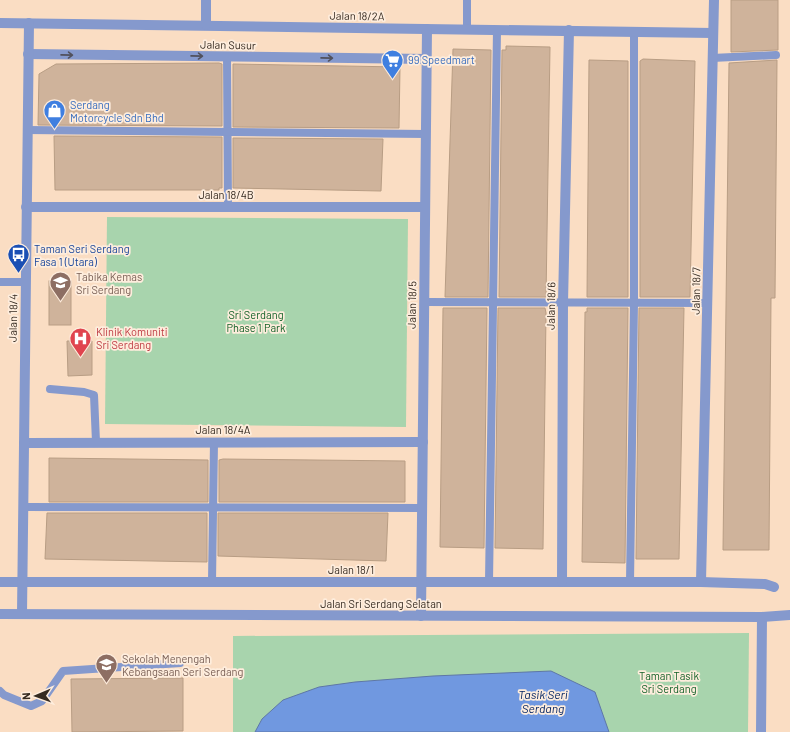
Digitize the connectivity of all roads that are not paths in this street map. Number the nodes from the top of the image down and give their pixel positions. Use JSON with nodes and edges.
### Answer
{"nodes":[{"id":1,"x":206,"y":0,"type":"edge"},
{"id":2,"x":467,"y":0,"type":"edge"},
{"id":3,"x":714,"y":0,"type":"edge"},
{"id":4,"x":0,"y":23,"type":"edge"},
{"id":5,"x":29,"y":23,"type":"junction"},
{"id":6,"x":206,"y":26,"type":"junction"},
{"id":7,"x":427,"y":29,"type":"junction"},
{"id":8,"x":468,"y":29,"type":"junction"},
{"id":9,"x":497,"y":30,"type":"junction"},
{"id":10,"x":569,"y":30,"type":"junction"},
{"id":11,"x":634,"y":32,"type":"junction"},
{"id":12,"x":713,"y":33,"type":"junction"},
{"id":13,"x":28,"y":54,"type":"junction"},
{"id":14,"x":776,"y":55,"type":"dead end"},
{"id":15,"x":227,"y":57,"type":"junction"},
{"id":16,"x":712,"y":58,"type":"junction"},
{"id":17,"x":427,"y":59,"type":"junction"},
{"id":18,"x":27,"y":130,"type":"junction"},
{"id":19,"x":227,"y":132,"type":"junction"},
{"id":20,"x":426,"y":134,"type":"junction"},
{"id":21,"x":26,"y":207,"type":"junction"},
{"id":22,"x":228,"y":207,"type":"junction"},
{"id":23,"x":425,"y":207,"type":"junction"},
{"id":24,"x":0,"y":282,"type":"edge"},
{"id":25,"x":26,"y":282,"type":"junction"},
{"id":26,"x":424,"y":302,"type":"junction"},
{"id":27,"x":493,"y":302,"type":"junction"},
{"id":28,"x":562,"y":303,"type":"junction"},
{"id":29,"x":634,"y":303,"type":"junction"},
{"id":30,"x":707,"y":303,"type":"junction"},
{"id":31,"x":50,"y":390,"type":"dead end"},
{"id":32,"x":96,"y":442,"type":"junction"},
{"id":33,"x":214,"y":442,"type":"junction"},
{"id":34,"x":423,"y":442,"type":"junction"},
{"id":35,"x":24,"y":443,"type":"junction"},
{"id":36,"x":23,"y":507,"type":"junction"},
{"id":37,"x":213,"y":507,"type":"junction"},
{"id":38,"x":422,"y":508,"type":"junction"},
{"id":39,"x":0,"y":582,"type":"edge"},
{"id":40,"x":22,"y":582,"type":"junction"},
{"id":41,"x":212,"y":582,"type":"junction"},
{"id":42,"x":421,"y":582,"type":"junction"},
{"id":43,"x":489,"y":582,"type":"junction"},
{"id":44,"x":562,"y":582,"type":"junction"},
{"id":45,"x":630,"y":582,"type":"junction"},
{"id":46,"x":701,"y":582,"type":"junction"},
{"id":47,"x":774,"y":587,"type":"dead end"},
{"id":48,"x":0,"y":614,"type":"edge"},
{"id":49,"x":22,"y":614,"type":"junction"},
{"id":50,"x":421,"y":616,"type":"junction"},
{"id":51,"x":790,"y":616,"type":"edge"},
{"id":52,"x":762,"y":617,"type":"junction"},
{"id":53,"x":180,"y":663,"type":"dead end"},
{"id":54,"x":0,"y":691,"type":"edge"},
{"id":55,"x":761,"y":732,"type":"edge"}],
"edges":[{"from":1,"to":6,"type":"street"},
{"from":2,"to":8,"type":"lane"},
{"from":3,"to":12,"type":"street","name":"Jalan 18/7"},
{"from":4,"to":5,"type":"street","name":"Jalan 18/2A"},
{"from":5,"to":6,"type":"street","name":"Jalan 18/2A"},
{"from":5,"to":13,"type":"street","name":"Jalan 18/4"},
{"from":6,"to":7,"type":"street","name":"Jalan 18/2A"},
{"from":7,"to":8,"type":"street","name":"Jalan 18/2A"},
{"from":7,"to":17,"type":"street","name":"Jalan 18/5"},
{"from":8,"to":9,"type":"street","name":"Jalan 18/2A"},
{"from":9,"to":10,"type":"street","name":"Jalan 18/2A"},
{"from":9,"to":27,"type":"lane"},
{"from":10,"to":11,"type":"street","name":"Jalan 18/2A"},
{"from":10,"to":28,"type":"street","name":"Jalan 18/6"},
{"from":11,"to":12,"type":"street","name":"Jalan 18/2A"},
{"from":11,"to":29,"type":"lane"},
{"from":12,"to":16,"type":"street","name":"Jalan 18/7"},
{"from":13,"to":15,"type":"street","name":"Jalan Susur","one_way":true},
{"from":13,"to":18,"type":"street","name":"Jalan 18/4"},
{"from":14,"to":16,"type":"lane"},
{"from":15,"to":17,"type":"street","name":"Jalan Susur","one_way":true},
{"from":15,"to":19,"type":"lane"},
{"from":16,"to":30,"type":"street","name":"Jalan 18/7"},
{"from":17,"to":20,"type":"street","name":"Jalan 18/5"},
{"from":18,"to":19,"type":"lane"},
{"from":18,"to":21,"type":"street","name":"Jalan 18/4"},
{"from":19,"to":20,"type":"lane"},
{"from":19,"to":22,"type":"lane"},
{"from":20,"to":23,"type":"street","name":"Jalan 18/5"},
{"from":21,"to":22,"type":"street","name":"Jalan 18/4B"},
{"from":21,"to":25,"type":"street","name":"Jalan 18/4"},
{"from":22,"to":23,"type":"street","name":"Jalan 18/4B"},
{"from":23,"to":26,"type":"street","name":"Jalan 18/5"},
{"from":24,"to":25,"type":"lane"},
{"from":25,"to":35,"type":"street","name":"Jalan 18/4"},
{"from":26,"to":27,"type":"lane"},
{"from":26,"to":34,"type":"street","name":"Jalan 18/5"},
{"from":27,"to":28,"type":"lane"},
{"from":27,"to":43,"type":"lane"},
{"from":28,"to":29,"type":"lane"},
{"from":28,"to":44,"type":"street","name":"Jalan 18/6"},
{"from":29,"to":30,"type":"lane"},
{"from":29,"to":45,"type":"lane"},
{"from":30,"to":46,"type":"street","name":"Jalan 18/7"},
{"from":31,"to":32,"type":"lane"},
{"from":32,"to":33,"type":"street","name":"Jalan 18/4A"},
{"from":32,"to":35,"type":"street","name":"Jalan 18/4A"},
{"from":33,"to":34,"type":"street","name":"Jalan 18/4A"},
{"from":33,"to":37,"type":"lane"},
{"from":34,"to":38,"type":"street","name":"Jalan 18/5"},
{"from":35,"to":36,"type":"street","name":"Jalan 18/4"},
{"from":36,"to":37,"type":"lane"},
{"from":36,"to":40,"type":"street","name":"Jalan 18/4"},
{"from":37,"to":38,"type":"lane"},
{"from":37,"to":41,"type":"lane"},
{"from":38,"to":42,"type":"street","name":"Jalan 18/5"},
{"from":39,"to":40,"type":"street","name":"Jalan 18/1"},
{"from":40,"to":41,"type":"street","name":"Jalan 18/1"},
{"from":40,"to":49,"type":"street","name":"Jalan 18/4"},
{"from":41,"to":42,"type":"street","name":"Jalan 18/1"},
{"from":42,"to":43,"type":"street","name":"Jalan 18/1"},
{"from":42,"to":50,"type":"street","name":"Jalan 18/5"},
{"from":43,"to":44,"type":"street","name":"Jalan 18/1"},
{"from":44,"to":45,"type":"street","name":"Jalan 18/1"},
{"from":45,"to":46,"type":"street","name":"Jalan 18/1"},
{"from":46,"to":47,"type":"street","name":"Jalan 18/1"},
{"from":48,"to":49,"type":"street","name":"Jalan Sri Serdang Selatan"},
{"from":49,"to":50,"type":"street","name":"Jalan Sri Serdang Selatan"},
{"from":50,"to":52,"type":"street","name":"Jalan Sri Serdang Selatan"},
{"from":51,"to":52,"type":"street","name":"Jalan Sri Serdang Selatan"},
{"from":52,"to":55,"type":"street"},
{"from":53,"to":54,"type":"lane"}]}
